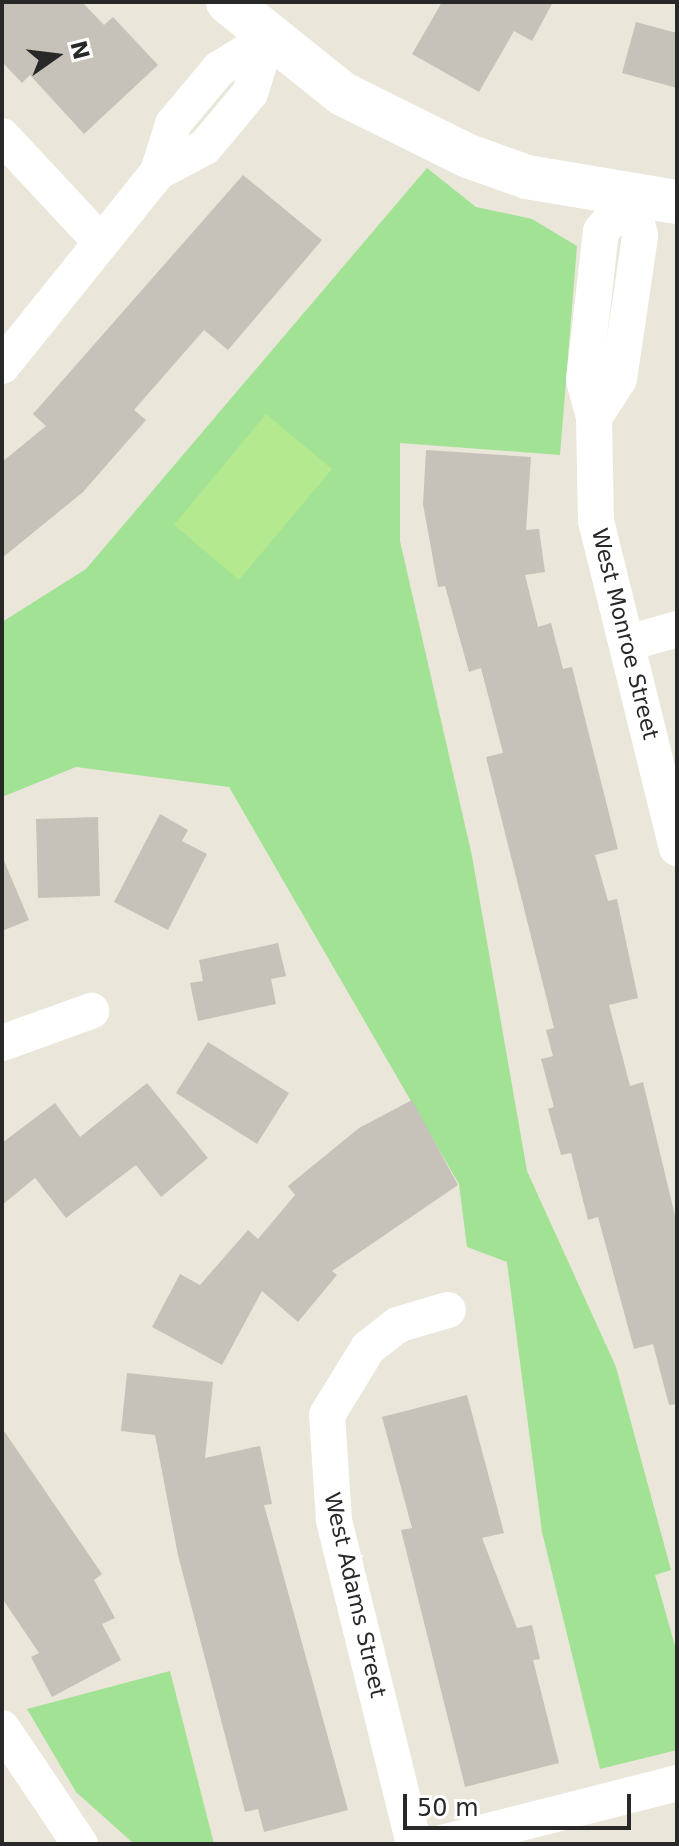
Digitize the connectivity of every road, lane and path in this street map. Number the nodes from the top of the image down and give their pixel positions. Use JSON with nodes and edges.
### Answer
{"nodes":[{"id":1,"x":228,"y":2,"type":"edge"},
{"id":2,"x":267,"y":39,"type":"junction"},
{"id":3,"x":2,"y":136,"type":"edge"},
{"id":4,"x":631,"y":196,"type":"junction"},
{"id":5,"x":677,"y":202,"type":"edge"},
{"id":6,"x":100,"y":241,"type":"junction"},
{"id":7,"x":2,"y":366,"type":"edge"},
{"id":8,"x":677,"y":629,"type":"edge"},
{"id":9,"x":628,"y":643,"type":"junction"},
{"id":10,"x":677,"y":848,"type":"edge"},
{"id":11,"x":91,"y":1011,"type":"dead end"},
{"id":12,"x":2,"y":1043,"type":"edge"},
{"id":13,"x":448,"y":1310,"type":"dead end"},
{"id":14,"x":2,"y":1728,"type":"edge"},
{"id":15,"x":677,"y":1783,"type":"edge"},
{"id":16,"x":80,"y":1844,"type":"edge"},
{"id":17,"x":414,"y":1844,"type":"edge"},
{"id":18,"x":438,"y":1844,"type":"edge"}],
"edges":[{"from":1,"to":2,"type":"street"},
{"from":2,"to":4,"type":"street"},
{"from":2,"to":6,"type":"street"},
{"from":3,"to":6,"type":"street"},
{"from":4,"to":5,"type":"street"},
{"from":4,"to":9,"type":"street","name":"West Monroe Street"},
{"from":6,"to":7,"type":"street"},
{"from":8,"to":9,"type":"street"},
{"from":9,"to":10,"type":"street","name":"West Monroe Street"},
{"from":11,"to":12,"type":"street"},
{"from":13,"to":17,"type":"street","name":"West Adams Street"},
{"from":14,"to":16,"type":"street"},
{"from":15,"to":18,"type":"street"}]}
